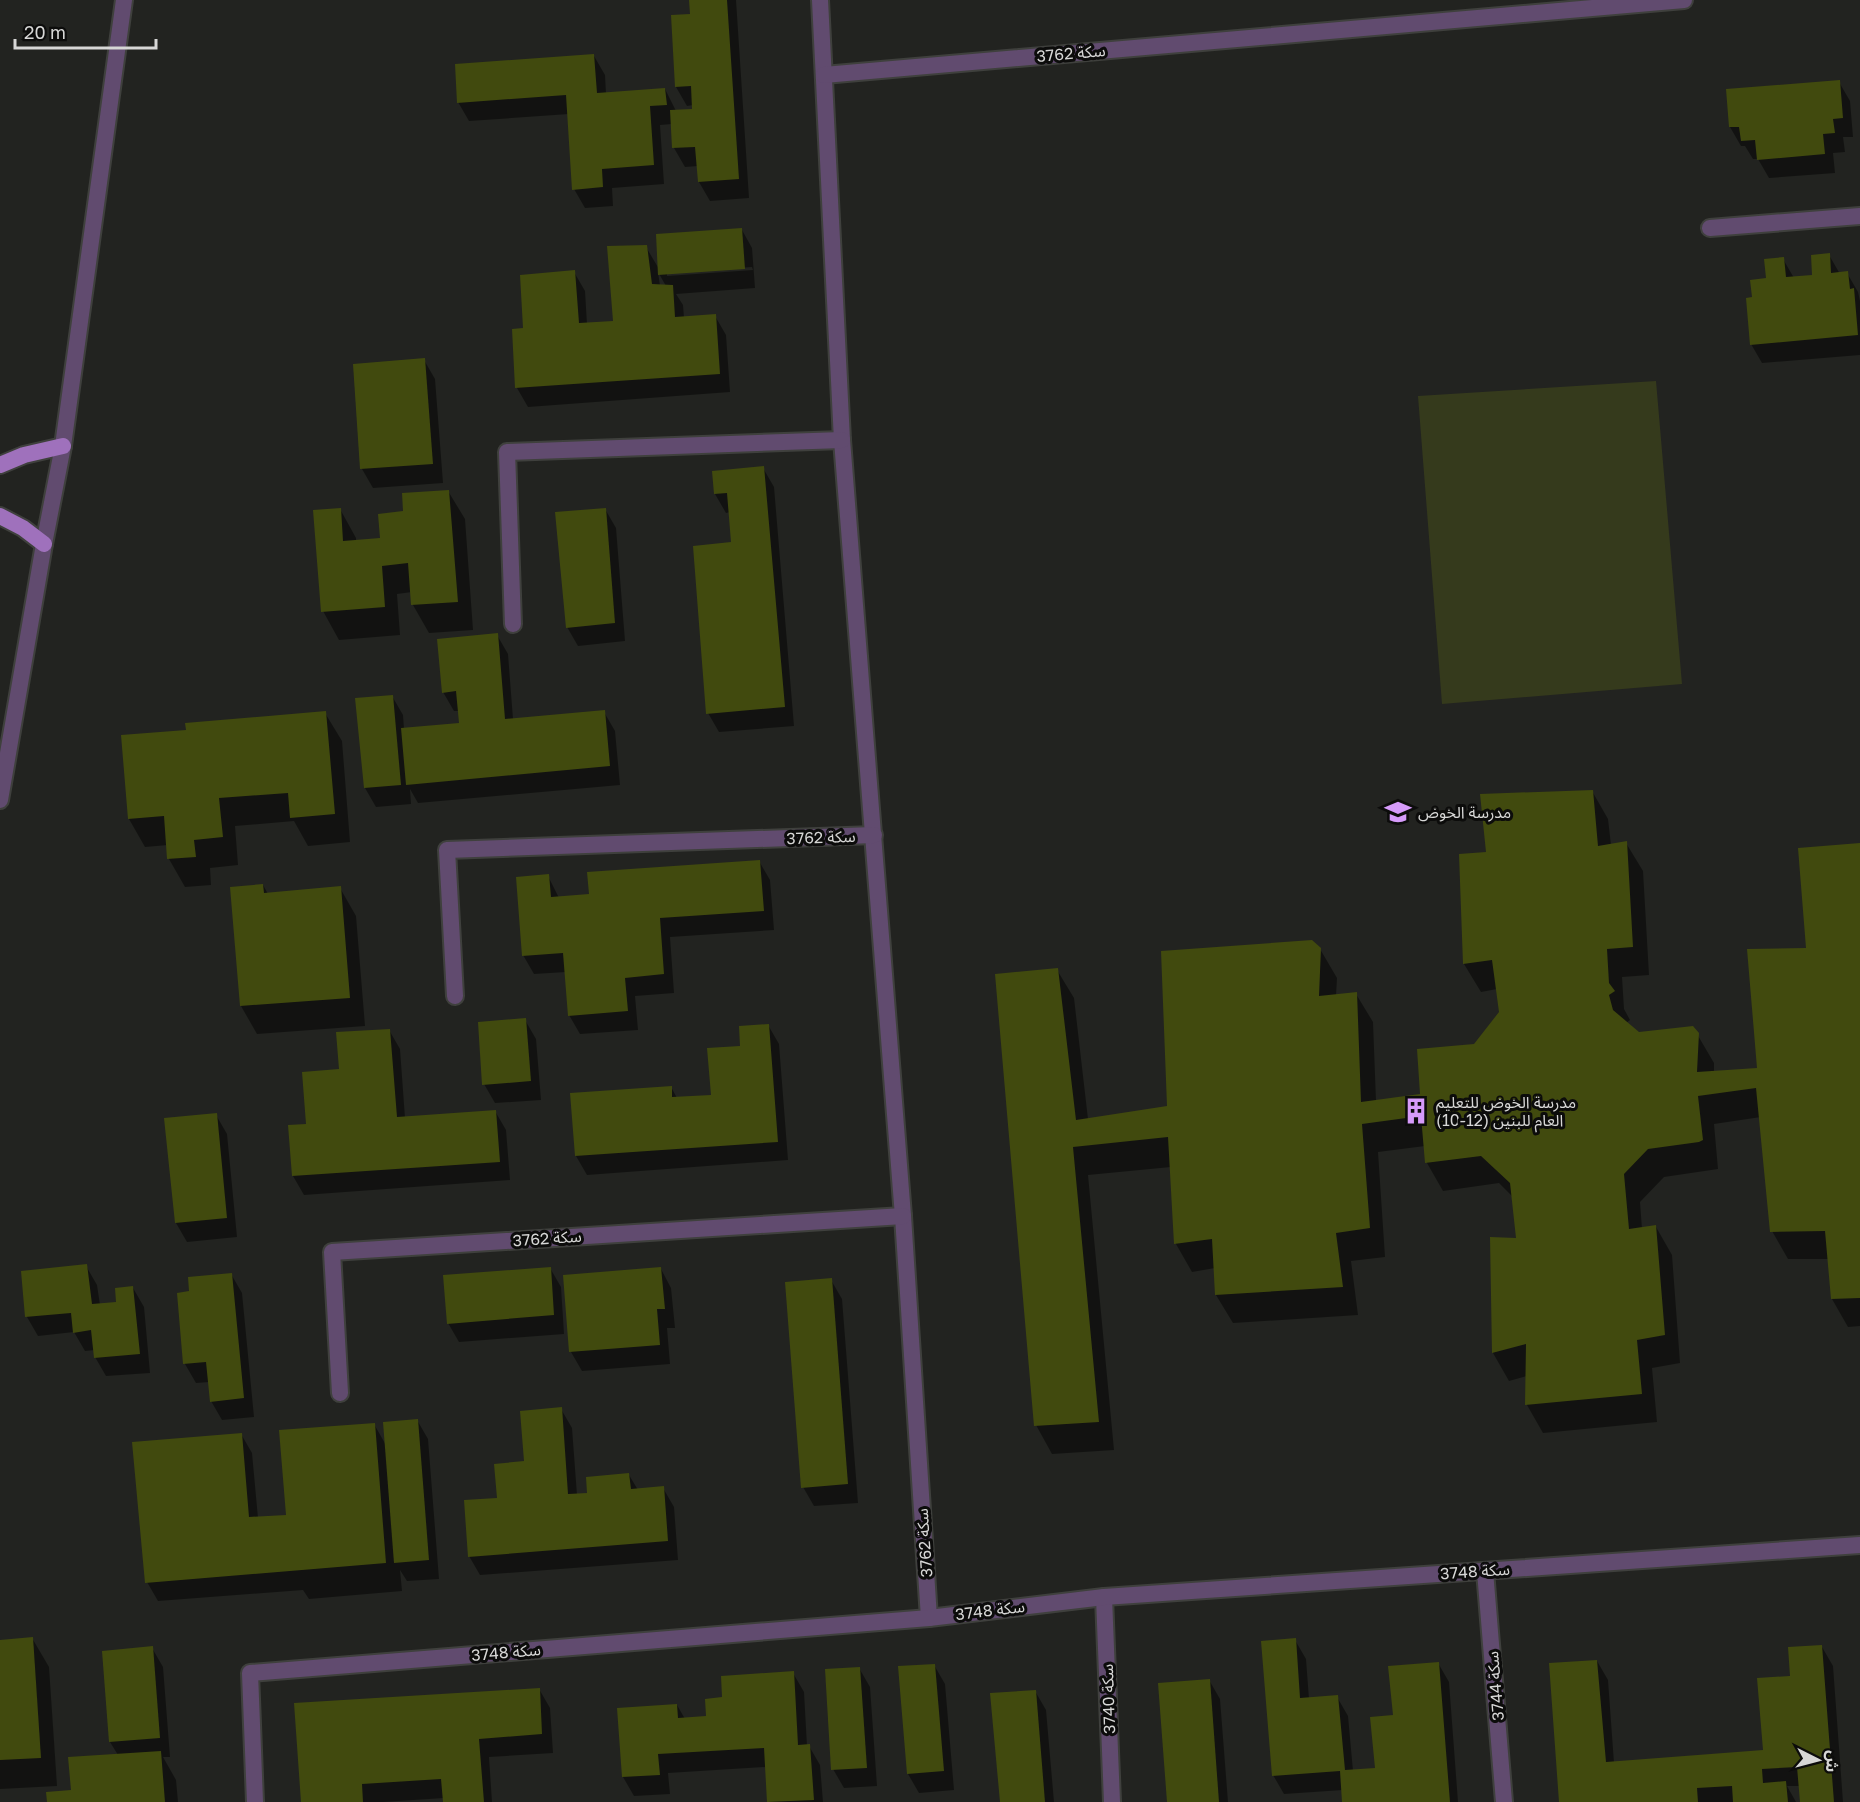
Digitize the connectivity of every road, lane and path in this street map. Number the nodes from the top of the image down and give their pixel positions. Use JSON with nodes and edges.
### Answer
{"nodes":[{"id":1,"x":124,"y":0,"type":"edge"},
{"id":2,"x":820,"y":0,"type":"edge"},
{"id":3,"x":1684,"y":0,"type":"edge"},
{"id":4,"x":824,"y":75,"type":"junction"},
{"id":5,"x":1860,"y":216,"type":"edge"},
{"id":6,"x":1710,"y":228,"type":"dead end"},
{"id":7,"x":842,"y":440,"type":"junction"},
{"id":8,"x":63,"y":446,"type":"junction"},
{"id":9,"x":0,"y":465,"type":"edge"},
{"id":10,"x":0,"y":516,"type":"edge"},
{"id":11,"x":44,"y":544,"type":"junction"},
{"id":12,"x":513,"y":624,"type":"dead end"},
{"id":13,"x":0,"y":800,"type":"edge"},
{"id":14,"x":874,"y":835,"type":"junction"},
{"id":15,"x":455,"y":996,"type":"dead end"},
{"id":16,"x":903,"y":1216,"type":"junction"},
{"id":17,"x":340,"y":1393,"type":"dead end"},
{"id":18,"x":1860,"y":1545,"type":"edge"},
{"id":19,"x":1485,"y":1571,"type":"junction"},
{"id":20,"x":1104,"y":1597,"type":"junction"},
{"id":21,"x":929,"y":1618,"type":"junction"},
{"id":22,"x":255,"y":1802,"type":"edge"},
{"id":23,"x":1112,"y":1802,"type":"edge"},
{"id":24,"x":1504,"y":1802,"type":"edge"}],
"edges":[{"from":1,"to":8,"type":"street"},
{"from":2,"to":4,"type":"street"},
{"from":3,"to":4,"type":"street","name":"سكة 3762"},
{"from":4,"to":7,"type":"street","name":"سكة 3762"},
{"from":5,"to":6,"type":"street"},
{"from":7,"to":12,"type":"street"},
{"from":7,"to":14,"type":"street","name":"سكة 3762"},
{"from":8,"to":9,"type":"main road"},
{"from":8,"to":11,"type":"street"},
{"from":10,"to":11,"type":"main road"},
{"from":11,"to":13,"type":"street"},
{"from":14,"to":15,"type":"street","name":"سكة 3762"},
{"from":14,"to":16,"type":"street","name":"سكة 3762"},
{"from":16,"to":17,"type":"street","name":"سكة 3762"},
{"from":16,"to":21,"type":"street","name":"سكة 3762"},
{"from":18,"to":19,"type":"street","name":"سكة 3748"},
{"from":19,"to":20,"type":"street","name":"سكة 3748"},
{"from":19,"to":24,"type":"street","name":"سكة 3744"},
{"from":20,"to":21,"type":"street","name":"سكة 3748"},
{"from":20,"to":23,"type":"street","name":"سكة 3740"},
{"from":21,"to":22,"type":"street","name":"سكة 3748"}]}
